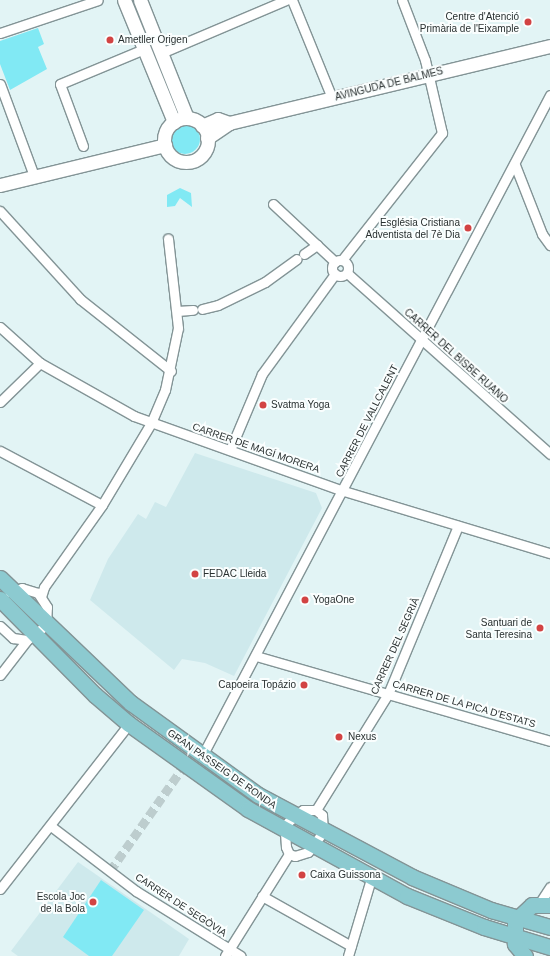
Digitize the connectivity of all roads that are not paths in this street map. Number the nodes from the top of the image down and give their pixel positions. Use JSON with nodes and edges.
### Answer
{"nodes":[{"id":1,"x":98,"y":0,"type":"edge"},
{"id":2,"x":124,"y":0,"type":"edge"},
{"id":3,"x":140,"y":0,"type":"edge"},
{"id":4,"x":286,"y":0,"type":"edge"},
{"id":5,"x":292,"y":0,"type":"edge"},
{"id":6,"x":404,"y":1,"type":"edge"},
{"id":7,"x":0,"y":33,"type":"edge"},
{"id":8,"x":550,"y":46,"type":"edge"},
{"id":9,"x":144,"y":49,"type":"junction"},
{"id":10,"x":161,"y":53,"type":"junction"},
{"id":11,"x":430,"y":75,"type":"junction"},
{"id":12,"x":0,"y":84,"type":"edge"},
{"id":13,"x":550,"y":95,"type":"edge"},
{"id":14,"x":332,"y":98,"type":"junction"},
{"id":15,"x":187,"y":118,"type":"junction"},
{"id":16,"x":174,"y":122,"type":"junction"},
{"id":17,"x":205,"y":132,"type":"junction"},
{"id":18,"x":165,"y":145,"type":"junction"},
{"id":19,"x":83,"y":146,"type":"dead end"},
{"id":20,"x":515,"y":165,"type":"junction"},
{"id":21,"x":34,"y":176,"type":"junction"},
{"id":22,"x":0,"y":185,"type":"edge"},
{"id":23,"x":273,"y":204,"type":"dead end"},
{"id":24,"x":0,"y":211,"type":"edge"},
{"id":25,"x":168,"y":239,"type":"dead end"},
{"id":26,"x":550,"y":244,"type":"edge"},
{"id":27,"x":317,"y":245,"type":"junction"},
{"id":28,"x":339,"y":261,"type":"junction"},
{"id":29,"x":347,"y":273,"type":"junction"},
{"id":30,"x":335,"y":274,"type":"junction"},
{"id":31,"x":177,"y":311,"type":"junction"},
{"id":32,"x":0,"y":327,"type":"edge"},
{"id":33,"x":422,"y":340,"type":"junction"},
{"id":34,"x":40,"y":363,"type":"junction"},
{"id":35,"x":171,"y":371,"type":"junction"},
{"id":36,"x":0,"y":402,"type":"edge"},
{"id":37,"x":151,"y":423,"type":"junction"},
{"id":38,"x":230,"y":450,"type":"junction"},
{"id":39,"x":0,"y":451,"type":"edge"},
{"id":40,"x":550,"y":454,"type":"edge"},
{"id":41,"x":344,"y":490,"type":"junction"},
{"id":42,"x":102,"y":505,"type":"junction"},
{"id":43,"x":458,"y":526,"type":"junction"},
{"id":44,"x":550,"y":553,"type":"edge"},
{"id":45,"x":0,"y":578,"type":"edge"},
{"id":46,"x":37,"y":594,"type":"junction"},
{"id":47,"x":3,"y":598,"type":"edge"},
{"id":48,"x":1,"y":631,"type":"edge"},
{"id":49,"x":37,"y":633,"type":"junction"},
{"id":50,"x":256,"y":656,"type":"junction"},
{"id":51,"x":0,"y":675,"type":"edge"},
{"id":52,"x":388,"y":694,"type":"junction"},
{"id":53,"x":129,"y":724,"type":"junction"},
{"id":54,"x":550,"y":741,"type":"edge"},
{"id":55,"x":202,"y":756,"type":"junction"},
{"id":56,"x":316,"y":810,"type":"junction"},
{"id":57,"x":294,"y":816,"type":"junction"},
{"id":58,"x":52,"y":827,"type":"junction"},
{"id":59,"x":285,"y":831,"type":"junction"},
{"id":60,"x":323,"y":832,"type":"junction"},
{"id":61,"x":314,"y":848,"type":"junction"},
{"id":62,"x":289,"y":854,"type":"junction"},
{"id":63,"x":371,"y":879,"type":"junction"},
{"id":64,"x":1,"y":886,"type":"edge"},
{"id":65,"x":550,"y":887,"type":"edge"},
{"id":66,"x":262,"y":896,"type":"junction"},
{"id":67,"x":545,"y":904,"type":"edge"},
{"id":68,"x":516,"y":918,"type":"junction"},
{"id":69,"x":550,"y":927,"type":"edge"},
{"id":70,"x":513,"y":936,"type":"junction"},
{"id":71,"x":351,"y":946,"type":"junction"},
{"id":72,"x":550,"y":947,"type":"edge"},
{"id":73,"x":227,"y":952,"type":"edge"},
{"id":74,"x":522,"y":955,"type":"edge"},
{"id":75,"x":241,"y":956,"type":"edge"},
{"id":76,"x":348,"y":956,"type":"edge"}],
"edges":[{"from":1,"to":7,"type":"street"},
{"from":2,"to":9,"type":"main road"},
{"from":3,"to":10,"type":"main road"},
{"from":4,"to":10,"type":"street"},
{"from":5,"to":14,"type":"street"},
{"from":6,"to":11,"type":"street"},
{"from":8,"to":11,"type":"main road","name":"AVINGUDA DE BALMES"},
{"from":9,"to":16,"type":"main road"},
{"from":9,"to":19,"type":"street"},
{"from":10,"to":15,"type":"main road"},
{"from":11,"to":14,"type":"main road","name":"AVINGUDA DE BALMES"},
{"from":11,"to":28,"type":"street"},
{"from":12,"to":21,"type":"street"},
{"from":13,"to":20,"type":"street","name":"CARRER DE VALLCALENT"},
{"from":14,"to":17,"type":"main road","name":"AVINGUDA DE BALMES"},
{"from":15,"to":16,"type":"main road"},
{"from":15,"to":17,"type":"main road"},
{"from":16,"to":18,"type":"main road"},
{"from":17,"to":18,"type":"main road"},
{"from":18,"to":21,"type":"main road"},
{"from":20,"to":26,"type":"street"},
{"from":20,"to":33,"type":"street","name":"CARRER DE VALLCALENT"},
{"from":21,"to":22,"type":"main road"},
{"from":23,"to":27,"type":"street"},
{"from":24,"to":35,"type":"street"},
{"from":25,"to":31,"type":"street"},
{"from":27,"to":28,"type":"street"},
{"from":27,"to":31,"type":"street"},
{"from":28,"to":29,"type":"street"},
{"from":28,"to":30,"type":"street"},
{"from":29,"to":30,"type":"street"},
{"from":29,"to":33,"type":"street","name":"CARRER DEL BISBE RUANO"},
{"from":30,"to":38,"type":"street"},
{"from":31,"to":35,"type":"street"},
{"from":32,"to":34,"type":"street","name":"CARRER DE MAGÍ MORERA"},
{"from":33,"to":40,"type":"street","name":"CARRER DEL BISBE RUANO"},
{"from":33,"to":41,"type":"street","name":"CARRER DE VALLCALENT"},
{"from":34,"to":36,"type":"street"},
{"from":34,"to":37,"type":"street","name":"CARRER DE MAGÍ MORERA"},
{"from":35,"to":37,"type":"street"},
{"from":37,"to":38,"type":"street","name":"CARRER DE MAGÍ MORERA"},
{"from":37,"to":42,"type":"street"},
{"from":38,"to":41,"type":"street","name":"CARRER DE MAGÍ MORERA"},
{"from":39,"to":42,"type":"street"},
{"from":41,"to":43,"type":"street","name":"CARRER DE MAGÍ MORERA"},
{"from":41,"to":50,"type":"street","name":"CARRER DE VALLCALENT"},
{"from":42,"to":46,"type":"street"},
{"from":43,"to":44,"type":"street","name":"CARRER DE MAGÍ MORERA"},
{"from":43,"to":52,"type":"street","name":"CARRER DEL SEGRIÀ"},
{"from":45,"to":47,"type":"main road","name":"GRAN PASSEIG DE RONDA"},
{"from":46,"to":47,"type":"street"},
{"from":46,"to":49,"type":"street"},
{"from":47,"to":49,"type":"main road","name":"GRAN PASSEIG DE RONDA"},
{"from":48,"to":49,"type":"street"},
{"from":49,"to":51,"type":"street"},
{"from":49,"to":53,"type":"main road","name":"GRAN PASSEIG DE RONDA"},
{"from":49,"to":55,"type":"main road","name":"GRAN PASSEIG DE RONDA"},
{"from":50,"to":52,"type":"street","name":"CARRER DE LA PICA D'ESTATS"},
{"from":50,"to":55,"type":"street","name":"CARRER DE VALLCALENT"},
{"from":52,"to":54,"type":"street","name":"CARRER DE LA PICA D'ESTATS"},
{"from":52,"to":56,"type":"street","name":"CARRER DEL SEGRIÀ"},
{"from":53,"to":58,"type":"street"},
{"from":53,"to":59,"type":"main road","name":"GRAN PASSEIG DE RONDA"},
{"from":55,"to":57,"type":"main road","name":"GRAN PASSEIG DE RONDA"},
{"from":56,"to":57,"type":"street"},
{"from":56,"to":60,"type":"street"},
{"from":57,"to":59,"type":"street"},
{"from":57,"to":60,"type":"main road","name":"GRAN PASSEIG DE RONDA"},
{"from":58,"to":64,"type":"street"},
{"from":58,"to":73,"type":"street","name":"CARRER DE SEGÒVIA"},
{"from":59,"to":61,"type":"main road","name":"GRAN PASSEIG DE RONDA"},
{"from":59,"to":62,"type":"street"},
{"from":60,"to":61,"type":"street"},
{"from":60,"to":68,"type":"main road","name":"GRAN PASSEIG DE RONDA"},
{"from":61,"to":62,"type":"street"},
{"from":61,"to":63,"type":"main road","name":"GRAN PASSEIG DE RONDA"},
{"from":62,"to":66,"type":"street"},
{"from":63,"to":70,"type":"main road","name":"GRAN PASSEIG DE RONDA"},
{"from":63,"to":71,"type":"street"},
{"from":65,"to":67,"type":"street"},
{"from":66,"to":71,"type":"street"},
{"from":66,"to":73,"type":"street"},
{"from":67,"to":68,"type":"main road"},
{"from":68,"to":69,"type":"main road","name":"GRAN PASSEIG DE RONDA"},
{"from":68,"to":70,"type":"main road"},
{"from":70,"to":72,"type":"main road","name":"GRAN PASSEIG DE RONDA"},
{"from":70,"to":74,"type":"main road"},
{"from":71,"to":76,"type":"street"},
{"from":73,"to":75,"type":"street","name":"CARRER DE SEGÒVIA"}]}
